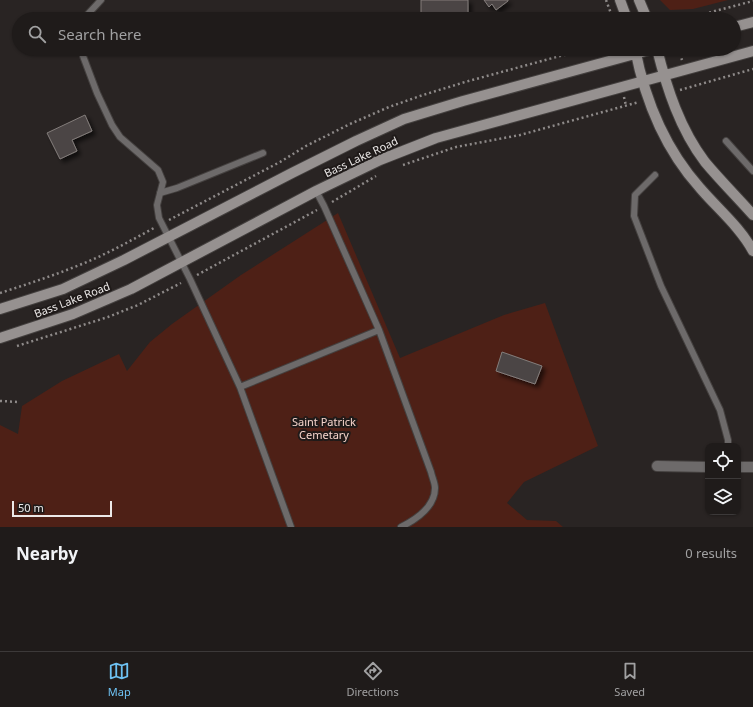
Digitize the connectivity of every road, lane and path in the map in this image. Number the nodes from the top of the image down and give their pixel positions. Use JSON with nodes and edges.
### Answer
{"nodes":[{"id":1,"x":101,"y":0,"type":"edge"},
{"id":2,"x":606,"y":0,"type":"edge"},
{"id":3,"x":620,"y":0,"type":"edge"},
{"id":4,"x":639,"y":0,"type":"edge"},
{"id":5,"x":753,"y":1,"type":"edge"},
{"id":6,"x":90,"y":12,"type":"edge"},
{"id":7,"x":610,"y":12,"type":"edge"},
{"id":8,"x":624,"y":12,"type":"edge"},
{"id":9,"x":644,"y":12,"type":"edge"},
{"id":10,"x":711,"y":12,"type":"edge"},
{"id":11,"x":753,"y":22,"type":"edge"},
{"id":12,"x":741,"y":25,"type":"edge"},
{"id":13,"x":753,"y":51,"type":"edge"},
{"id":14,"x":741,"y":54,"type":"edge"},
{"id":15,"x":83,"y":56,"type":"edge"},
{"id":16,"x":618,"y":56,"type":"edge"},
{"id":17,"x":636,"y":56,"type":"edge"},
{"id":18,"x":659,"y":56,"type":"edge"},
{"id":19,"x":734,"y":56,"type":"edge"},
{"id":20,"x":753,"y":69,"type":"edge"},
{"id":21,"x":664,"y":75,"type":"junction"},
{"id":22,"x":642,"y":81,"type":"junction"},
{"id":23,"x":689,"y":88,"type":"dead end"},
{"id":24,"x":626,"y":106,"type":"dead end"},
{"id":25,"x":726,"y":140,"type":"dead end"},
{"id":26,"x":263,"y":154,"type":"dead end"},
{"id":27,"x":399,"y":166,"type":"dead end"},
{"id":28,"x":753,"y":171,"type":"edge"},
{"id":29,"x":378,"y":175,"type":"dead end"},
{"id":30,"x":655,"y":175,"type":"dead end"},
{"id":31,"x":316,"y":191,"type":"junction"},
{"id":32,"x":160,"y":193,"type":"junction"},
{"id":33,"x":330,"y":203,"type":"dead end"},
{"id":34,"x":318,"y":209,"type":"dead end"},
{"id":35,"x":753,"y":215,"type":"edge"},
{"id":36,"x":153,"y":229,"type":"dead end"},
{"id":37,"x":169,"y":237,"type":"junction"},
{"id":38,"x":752,"y":245,"type":"edge"},
{"id":39,"x":182,"y":263,"type":"junction"},
{"id":40,"x":198,"y":274,"type":"dead end"},
{"id":41,"x":182,"y":283,"type":"dead end"},
{"id":42,"x":0,"y":293,"type":"edge"},
{"id":43,"x":0,"y":308,"type":"edge"},
{"id":44,"x":379,"y":330,"type":"junction"},
{"id":45,"x":0,"y":338,"type":"edge"},
{"id":46,"x":12,"y":347,"type":"dead end"},
{"id":47,"x":240,"y":387,"type":"junction"},
{"id":48,"x":0,"y":401,"type":"edge"},
{"id":49,"x":19,"y":402,"type":"dead end"},
{"id":50,"x":728,"y":443,"type":"edge"},
{"id":51,"x":657,"y":466,"type":"dead end"},
{"id":52,"x":753,"y":467,"type":"edge"},
{"id":53,"x":705,"y":468,"type":"edge"},
{"id":54,"x":741,"y":468,"type":"edge"},
{"id":55,"x":292,"y":527,"type":"edge"},
{"id":56,"x":401,"y":527,"type":"edge"}],
"edges":[{"from":1,"to":6,"type":"lane"},
{"from":2,"to":7,"type":"path"},
{"from":3,"to":8,"type":"main road"},
{"from":4,"to":9,"type":"main road"},
{"from":5,"to":10,"type":"path"},
{"from":11,"to":12,"type":"main road"},
{"from":13,"to":14,"type":"main road","name":"Bass Lake Road"},
{"from":15,"to":32,"type":"lane"},
{"from":16,"to":37,"type":"main road","name":"Bass Lake Road"},
{"from":17,"to":22,"type":"main road"},
{"from":18,"to":21,"type":"main road"},
{"from":19,"to":21,"type":"main road","name":"Bass Lake Road"},
{"from":20,"to":23,"type":"path"},
{"from":21,"to":22,"type":"main road","name":"Bass Lake Road"},
{"from":21,"to":35,"type":"main road"},
{"from":22,"to":31,"type":"main road","name":"Bass Lake Road"},
{"from":22,"to":38,"type":"main road"},
{"from":24,"to":27,"type":"path"},
{"from":25,"to":28,"type":"lane"},
{"from":26,"to":32,"type":"lane"},
{"from":29,"to":33,"type":"path"},
{"from":30,"to":50,"type":"lane"},
{"from":31,"to":39,"type":"main road","name":"Bass Lake Road"},
{"from":31,"to":44,"type":"lane"},
{"from":32,"to":37,"type":"lane"},
{"from":34,"to":40,"type":"path"},
{"from":36,"to":42,"type":"path"},
{"from":37,"to":39,"type":"lane"},
{"from":37,"to":43,"type":"main road","name":"Bass Lake Road"},
{"from":39,"to":45,"type":"main road","name":"Bass Lake Road"},
{"from":39,"to":47,"type":"lane"},
{"from":41,"to":46,"type":"path"},
{"from":44,"to":47,"type":"lane"},
{"from":44,"to":56,"type":"lane"},
{"from":47,"to":55,"type":"lane"},
{"from":48,"to":49,"type":"path"},
{"from":51,"to":53,"type":"street"},
{"from":52,"to":54,"type":"street"}]}
